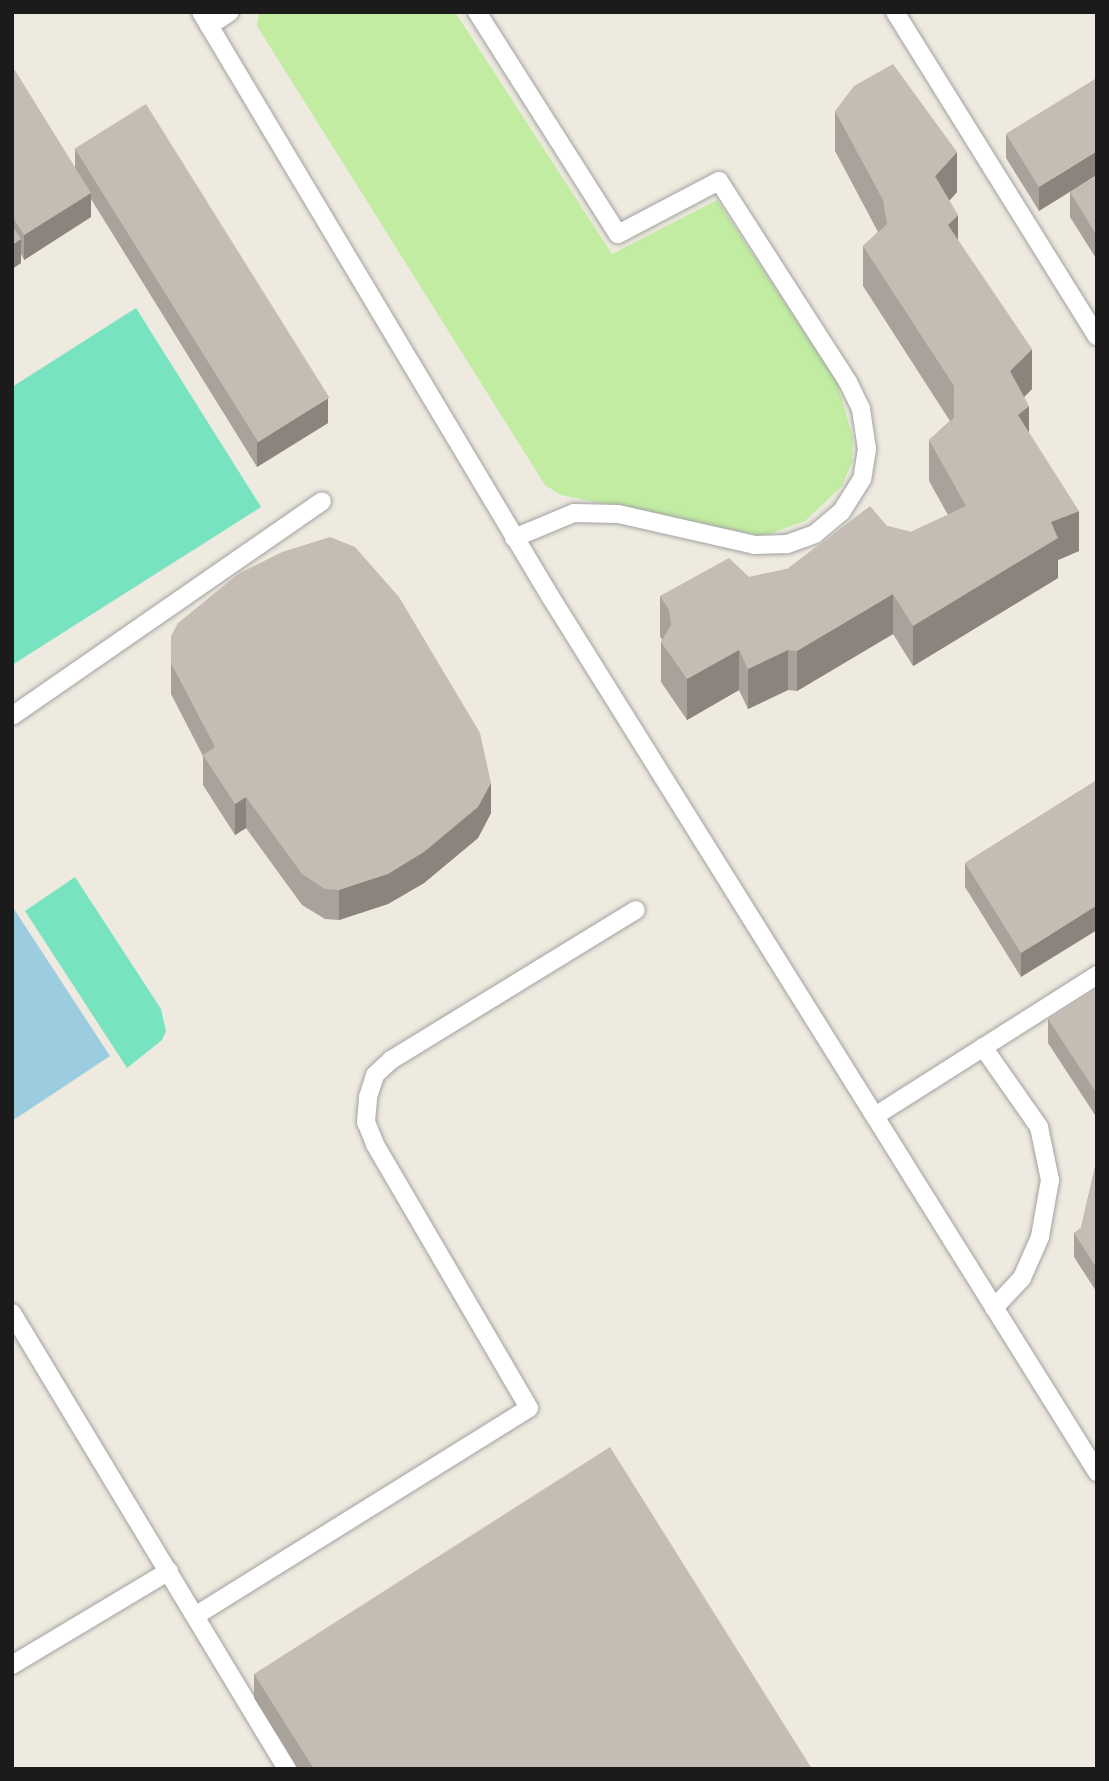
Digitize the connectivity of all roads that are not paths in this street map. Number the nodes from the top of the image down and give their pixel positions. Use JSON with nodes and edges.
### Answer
{"nodes":[{"id":1,"x":230,"y":12,"type":"edge"},
{"id":2,"x":477,"y":12,"type":"edge"},
{"id":3,"x":895,"y":12,"type":"edge"},
{"id":4,"x":205,"y":19,"type":"edge"},
{"id":5,"x":1097,"y":336,"type":"edge"},
{"id":6,"x":322,"y":502,"type":"dead end"},
{"id":7,"x":514,"y":538,"type":"junction"},
{"id":8,"x":12,"y":716,"type":"edge"},
{"id":9,"x":636,"y":910,"type":"dead end"},
{"id":10,"x":1097,"y":975,"type":"edge"},
{"id":11,"x":983,"y":1047,"type":"junction"},
{"id":12,"x":875,"y":1116,"type":"junction"},
{"id":13,"x":994,"y":1308,"type":"junction"},
{"id":14,"x":15,"y":1321,"type":"edge"},
{"id":15,"x":1097,"y":1472,"type":"edge"},
{"id":16,"x":169,"y":1572,"type":"junction"},
{"id":17,"x":195,"y":1616,"type":"junction"},
{"id":18,"x":12,"y":1665,"type":"edge"},
{"id":19,"x":288,"y":1769,"type":"edge"}],
"edges":[{"from":1,"to":4,"type":"lane"},
{"from":2,"to":7,"type":"lane"},
{"from":3,"to":5,"type":"lane"},
{"from":4,"to":7,"type":"lane"},
{"from":6,"to":8,"type":"lane"},
{"from":7,"to":12,"type":"lane"},
{"from":9,"to":17,"type":"lane"},
{"from":10,"to":11,"type":"lane"},
{"from":11,"to":12,"type":"lane"},
{"from":11,"to":13,"type":"lane"},
{"from":12,"to":13,"type":"lane"},
{"from":13,"to":15,"type":"lane"},
{"from":14,"to":16,"type":"lane"},
{"from":16,"to":17,"type":"lane"},
{"from":16,"to":18,"type":"lane"},
{"from":17,"to":19,"type":"lane"}]}
